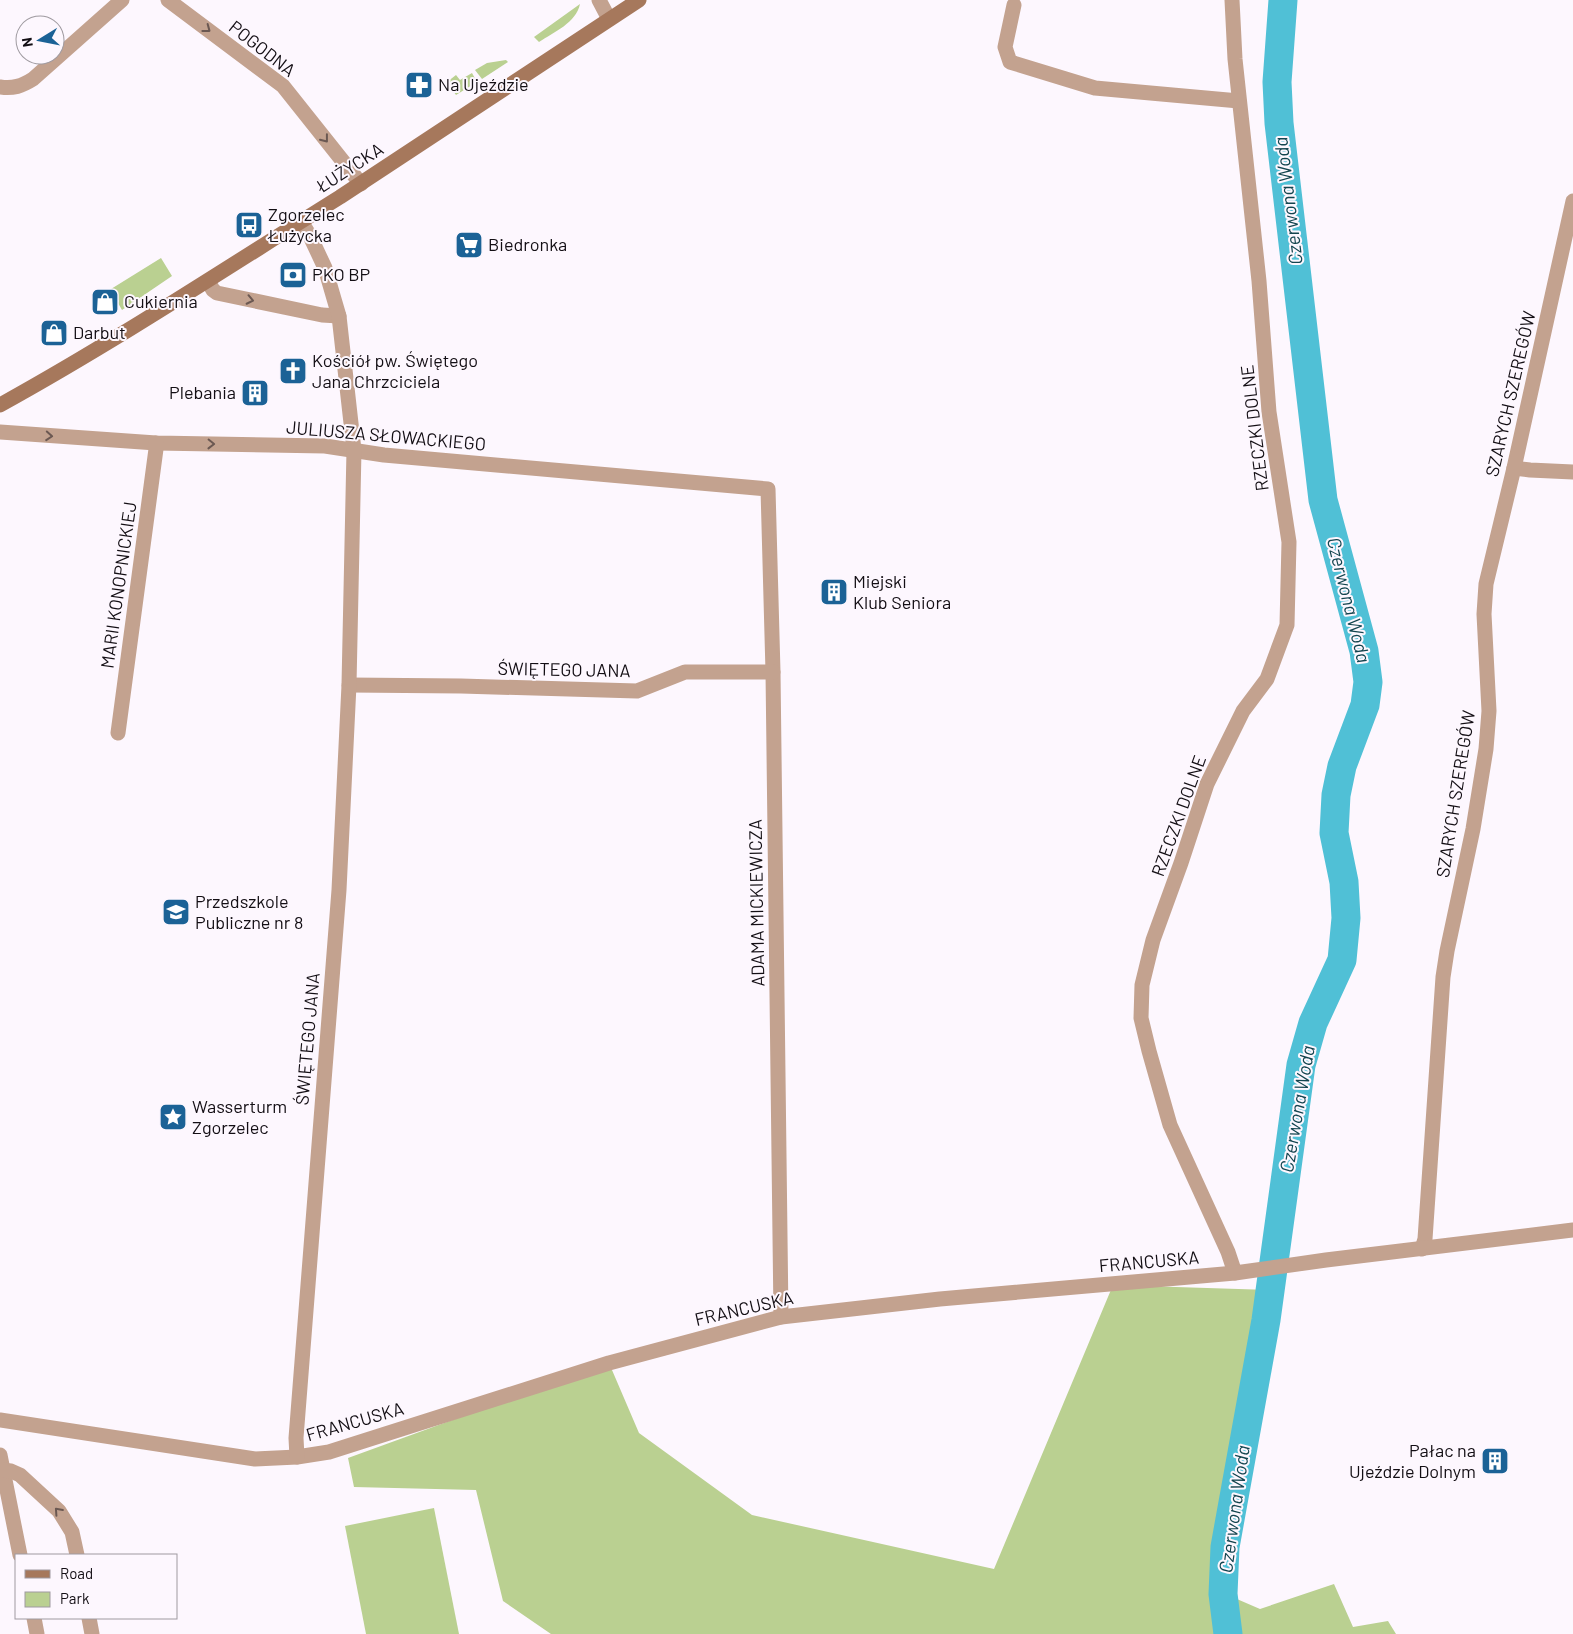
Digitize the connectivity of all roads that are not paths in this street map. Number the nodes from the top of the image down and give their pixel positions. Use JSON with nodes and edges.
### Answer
{"nodes":[{"id":1,"x":122,"y":0,"type":"edge"},
{"id":2,"x":168,"y":0,"type":"edge"},
{"id":3,"x":599,"y":0,"type":"edge"},
{"id":4,"x":639,"y":0,"type":"edge"},
{"id":5,"x":1232,"y":0,"type":"edge"},
{"id":6,"x":1014,"y":5,"type":"dead end"},
{"id":7,"x":609,"y":19,"type":"junction"},
{"id":8,"x":0,"y":87,"type":"edge"},
{"id":9,"x":1240,"y":101,"type":"junction"},
{"id":10,"x":361,"y":184,"type":"junction"},
{"id":11,"x":1573,"y":201,"type":"edge"},
{"id":12,"x":301,"y":220,"type":"junction"},
{"id":13,"x":208,"y":281,"type":"junction"},
{"id":14,"x":339,"y":316,"type":"junction"},
{"id":15,"x":0,"y":405,"type":"edge"},
{"id":16,"x":0,"y":432,"type":"edge"},
{"id":17,"x":156,"y":443,"type":"junction"},
{"id":18,"x":354,"y":450,"type":"junction"},
{"id":19,"x":1514,"y":468,"type":"junction"},
{"id":20,"x":1573,"y":472,"type":"edge"},
{"id":21,"x":768,"y":489,"type":"joint"},
{"id":22,"x":774,"y":672,"type":"junction"},
{"id":23,"x":349,"y":684,"type":"junction"},
{"id":24,"x":118,"y":733,"type":"dead end"},
{"id":25,"x":1573,"y":1230,"type":"edge"},
{"id":26,"x":1422,"y":1249,"type":"junction"},
{"id":27,"x":1235,"y":1273,"type":"junction"},
{"id":28,"x":781,"y":1317,"type":"junction"},
{"id":29,"x":0,"y":1420,"type":"edge"},
{"id":30,"x":297,"y":1457,"type":"junction"},
{"id":31,"x":1,"y":1463,"type":"edge"},
{"id":32,"x":20,"y":1554,"type":"edge"},
{"id":33,"x":77,"y":1554,"type":"edge"},
{"id":34,"x":34,"y":1619,"type":"edge"},
{"id":35,"x":89,"y":1619,"type":"edge"},
{"id":36,"x":37,"y":1634,"type":"edge"},
{"id":37,"x":92,"y":1634,"type":"edge"}],
"edges":[{"from":1,"to":8,"type":"street"},
{"from":2,"to":10,"type":"street","name":"POGODNA","one_way":true},
{"from":3,"to":7,"type":"street"},
{"from":4,"to":7,"type":"main road","name":"ŁUŻYCKA"},
{"from":5,"to":9,"type":"street","name":"RZECZKI DOLNE"},
{"from":6,"to":9,"type":"street"},
{"from":7,"to":10,"type":"main road","name":"ŁUŻYCKA"},
{"from":9,"to":27,"type":"street","name":"RZECZKI DOLNE"},
{"from":10,"to":12,"type":"main road","name":"ŁUŻYCKA"},
{"from":11,"to":19,"type":"street","name":"SZARYCH SZEREGÓW"},
{"from":12,"to":13,"type":"main road","name":"ŁUŻYCKA"},
{"from":12,"to":14,"type":"street","name":"ŚWIĘTEGO JANA"},
{"from":13,"to":14,"type":"street","one_way":true},
{"from":13,"to":15,"type":"main road","name":"ŁUŻYCKA"},
{"from":14,"to":18,"type":"street","name":"ŚWIĘTEGO JANA"},
{"from":16,"to":17,"type":"street","name":"JULIUSZA SŁOWACKIEGO","one_way":true},
{"from":17,"to":18,"type":"street","name":"JULIUSZA SŁOWACKIEGO","one_way":true},
{"from":17,"to":24,"type":"street","name":"MARII KONOPNICKIEJ"},
{"from":18,"to":21,"type":"street","name":"JULIUSZA SŁOWACKIEGO"},
{"from":18,"to":23,"type":"street","name":"ŚWIĘTEGO JANA"},
{"from":19,"to":20,"type":"street"},
{"from":19,"to":26,"type":"street","name":"SZARYCH SZEREGÓW"},
{"from":21,"to":22,"type":"street","name":"ADAMA MICKIEWICZA"},
{"from":22,"to":23,"type":"street","name":"ŚWIĘTEGO JANA"},
{"from":22,"to":28,"type":"street","name":"ADAMA MICKIEWICZA"},
{"from":23,"to":30,"type":"street","name":"ŚWIĘTEGO JANA"},
{"from":25,"to":26,"type":"street","name":"FRANCUSKA"},
{"from":26,"to":27,"type":"street","name":"FRANCUSKA"},
{"from":27,"to":28,"type":"street","name":"FRANCUSKA"},
{"from":28,"to":30,"type":"street","name":"FRANCUSKA"},
{"from":29,"to":30,"type":"street","name":"FRANCUSKA"},
{"from":31,"to":32,"type":"street"},
{"from":33,"to":31,"type":"street","one_way":true},
{"from":34,"to":36,"type":"street"},
{"from":35,"to":37,"type":"street"}]}
